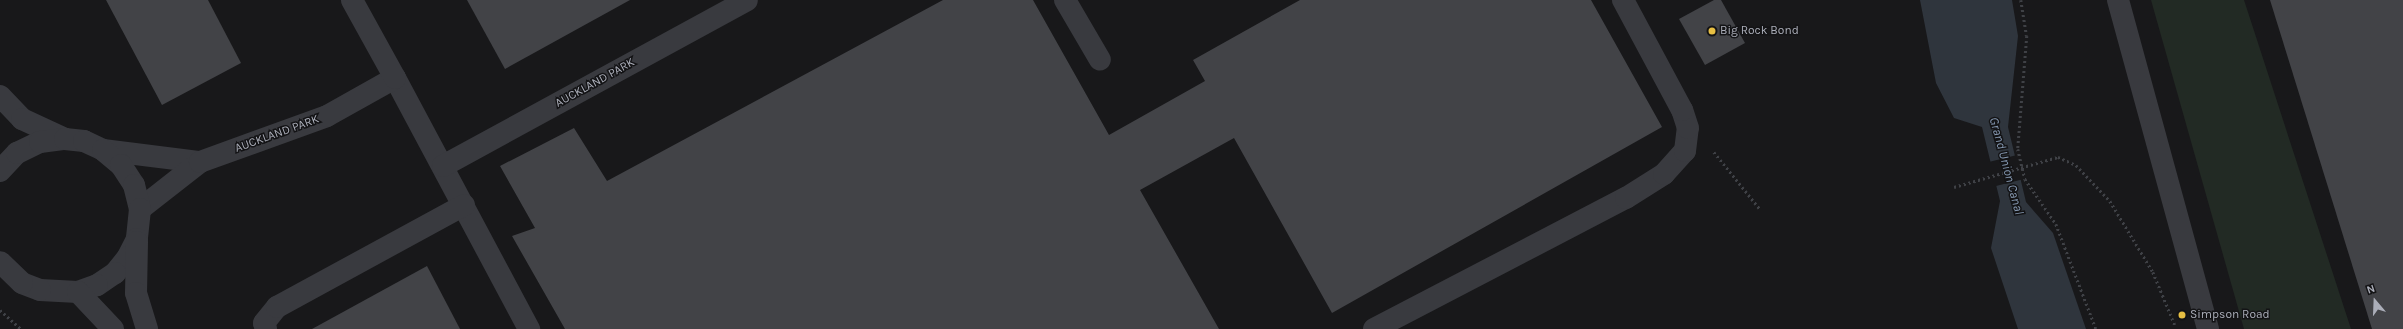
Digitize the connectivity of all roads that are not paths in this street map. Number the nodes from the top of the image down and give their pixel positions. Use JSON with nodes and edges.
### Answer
{"nodes":[{"id":1,"x":352,"y":0,"type":"edge"},
{"id":2,"x":747,"y":0,"type":"edge"},
{"id":3,"x":1065,"y":0,"type":"edge"},
{"id":4,"x":1623,"y":0,"type":"edge"},
{"id":5,"x":2118,"y":0,"type":"edge"},
{"id":6,"x":1100,"y":60,"type":"dead end"},
{"id":7,"x":395,"y":78,"type":"junction"},
{"id":8,"x":0,"y":96,"type":"edge"},
{"id":9,"x":65,"y":139,"type":"junction"},
{"id":10,"x":103,"y":150,"type":"junction"},
{"id":11,"x":200,"y":162,"type":"junction"},
{"id":12,"x":443,"y":166,"type":"junction"},
{"id":13,"x":0,"y":171,"type":"edge"},
{"id":14,"x":464,"y":205,"type":"junction"},
{"id":15,"x":140,"y":209,"type":"junction"},
{"id":16,"x":137,"y":239,"type":"junction"},
{"id":17,"x":0,"y":262,"type":"edge"},
{"id":18,"x":0,"y":281,"type":"edge"},
{"id":19,"x":22,"y":283,"type":"junction"},
{"id":20,"x":78,"y":292,"type":"junction"},
{"id":21,"x":113,"y":329,"type":"edge"},
{"id":22,"x":147,"y":329,"type":"edge"},
{"id":23,"x":266,"y":329,"type":"edge"},
{"id":24,"x":529,"y":329,"type":"edge"},
{"id":25,"x":1374,"y":329,"type":"edge"},
{"id":26,"x":2208,"y":329,"type":"edge"}],
"edges":[{"from":1,"to":7,"type":"street"},
{"from":2,"to":12,"type":"street","name":"AUCKLAND PARK"},
{"from":3,"to":6,"type":"street"},
{"from":4,"to":25,"type":"street"},
{"from":5,"to":26,"type":"street"},
{"from":7,"to":11,"type":"street","name":"AUCKLAND PARK"},
{"from":7,"to":12,"type":"street"},
{"from":8,"to":9,"type":"street"},
{"from":9,"to":10,"type":"street"},
{"from":9,"to":13,"type":"street"},
{"from":10,"to":11,"type":"street","name":"AUCKLAND PARK"},
{"from":10,"to":15,"type":"street"},
{"from":11,"to":15,"type":"street","name":"AUCKLAND PARK"},
{"from":12,"to":14,"type":"street"},
{"from":14,"to":23,"type":"street"},
{"from":14,"to":24,"type":"street"},
{"from":15,"to":16,"type":"street"},
{"from":16,"to":20,"type":"street"},
{"from":16,"to":22,"type":"street"},
{"from":17,"to":19,"type":"street"},
{"from":18,"to":19,"type":"street"},
{"from":19,"to":20,"type":"street"},
{"from":20,"to":21,"type":"street"}]}
